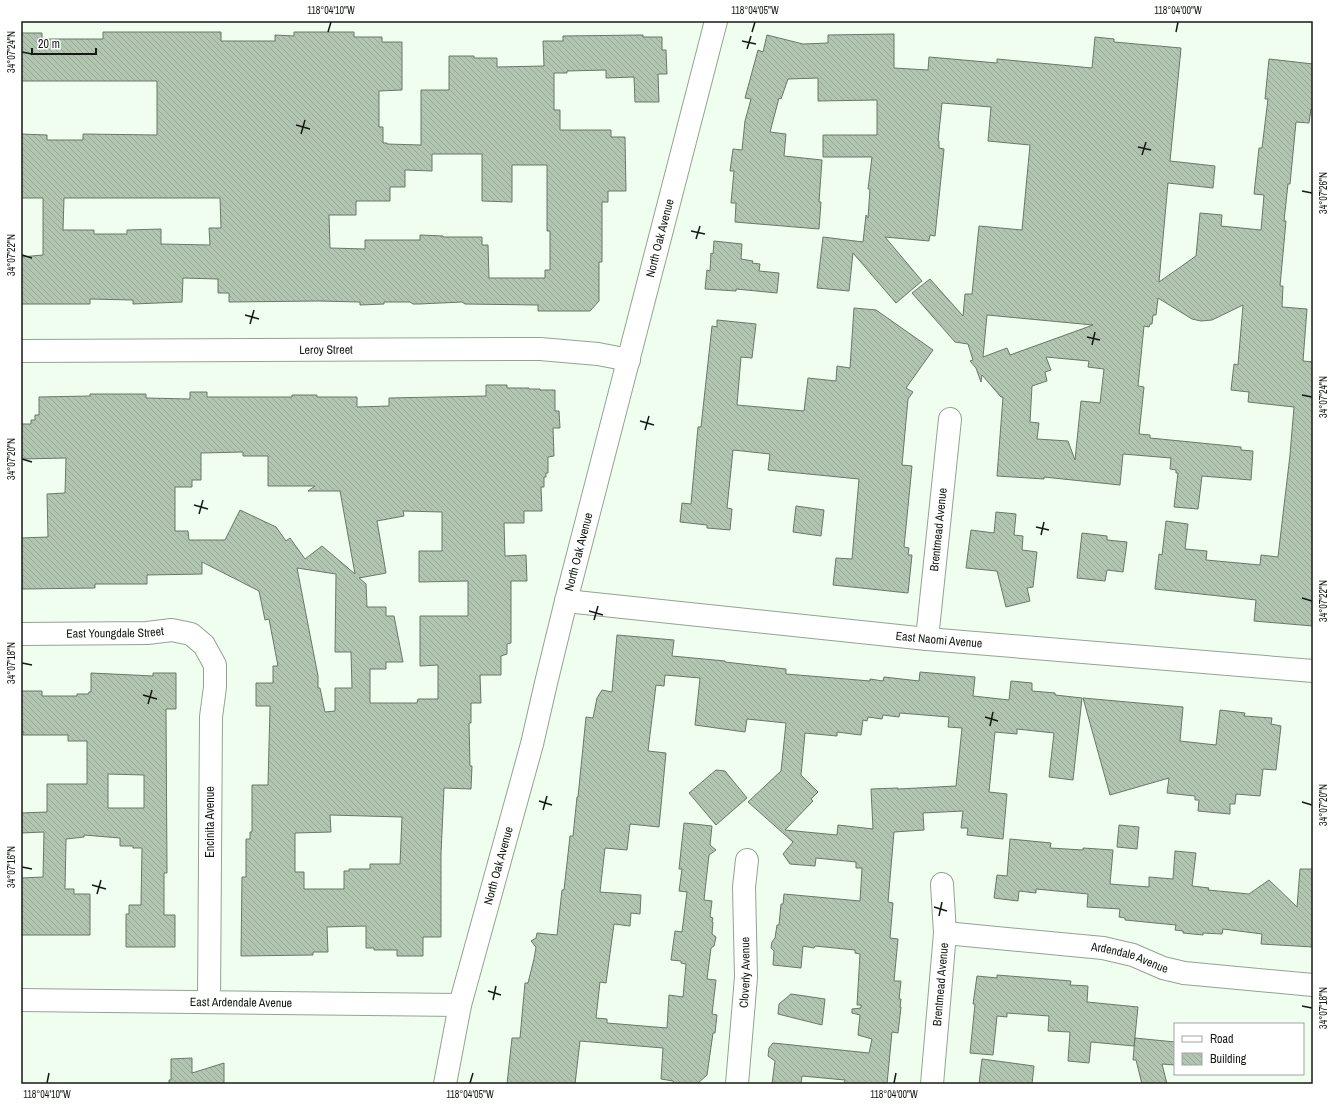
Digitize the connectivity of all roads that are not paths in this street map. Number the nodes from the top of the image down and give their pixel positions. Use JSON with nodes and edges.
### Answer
{"nodes":[{"id":1,"x":716,"y":21,"type":"edge"},
{"id":2,"x":21,"y":351,"type":"edge"},
{"id":3,"x":629,"y":360,"type":"junction"},
{"id":4,"x":950,"y":419,"type":"dead end"},
{"id":5,"x":566,"y":601,"type":"junction"},
{"id":6,"x":21,"y":634,"type":"edge"},
{"id":7,"x":927,"y":640,"type":"junction"},
{"id":8,"x":204,"y":646,"type":"joint"},
{"id":9,"x":1313,"y":671,"type":"edge"},
{"id":10,"x":747,"y":860,"type":"dead end"},
{"id":11,"x":942,"y":884,"type":"dead end"},
{"id":12,"x":945,"y":933,"type":"junction"},
{"id":13,"x":1313,"y":985,"type":"edge"},
{"id":14,"x":21,"y":1000,"type":"edge"},
{"id":15,"x":209,"y":1001,"type":"junction"},
{"id":16,"x":460,"y":1005,"type":"junction"},
{"id":17,"x":445,"y":1084,"type":"edge"},
{"id":18,"x":737,"y":1084,"type":"edge"},
{"id":19,"x":932,"y":1084,"type":"edge"}],
"edges":[{"from":1,"to":3,"type":"street","name":"North Oak Avenue"},
{"from":2,"to":3,"type":"street","name":"Leroy Street"},
{"from":3,"to":5,"type":"street","name":"North Oak Avenue"},
{"from":4,"to":7,"type":"street","name":"Brentmead Avenue"},
{"from":5,"to":7,"type":"street","name":"East Naomi Avenue"},
{"from":5,"to":16,"type":"street","name":"North Oak Avenue"},
{"from":6,"to":8,"type":"street","name":"East Youngdale Street"},
{"from":7,"to":9,"type":"street","name":"East Naomi Avenue"},
{"from":8,"to":15,"type":"street","name":"Encinita Avenue"},
{"from":10,"to":18,"type":"street","name":"Cloverly Avenue"},
{"from":11,"to":12,"type":"street","name":"Brentmead Avenue"},
{"from":12,"to":13,"type":"street","name":"Ardendale Avenue"},
{"from":12,"to":19,"type":"street","name":"Brentmead Avenue"},
{"from":14,"to":15,"type":"street","name":"East Ardendale Avenue"},
{"from":15,"to":16,"type":"street","name":"East Ardendale Avenue"},
{"from":16,"to":17,"type":"street","name":"North Oak Avenue"}]}
